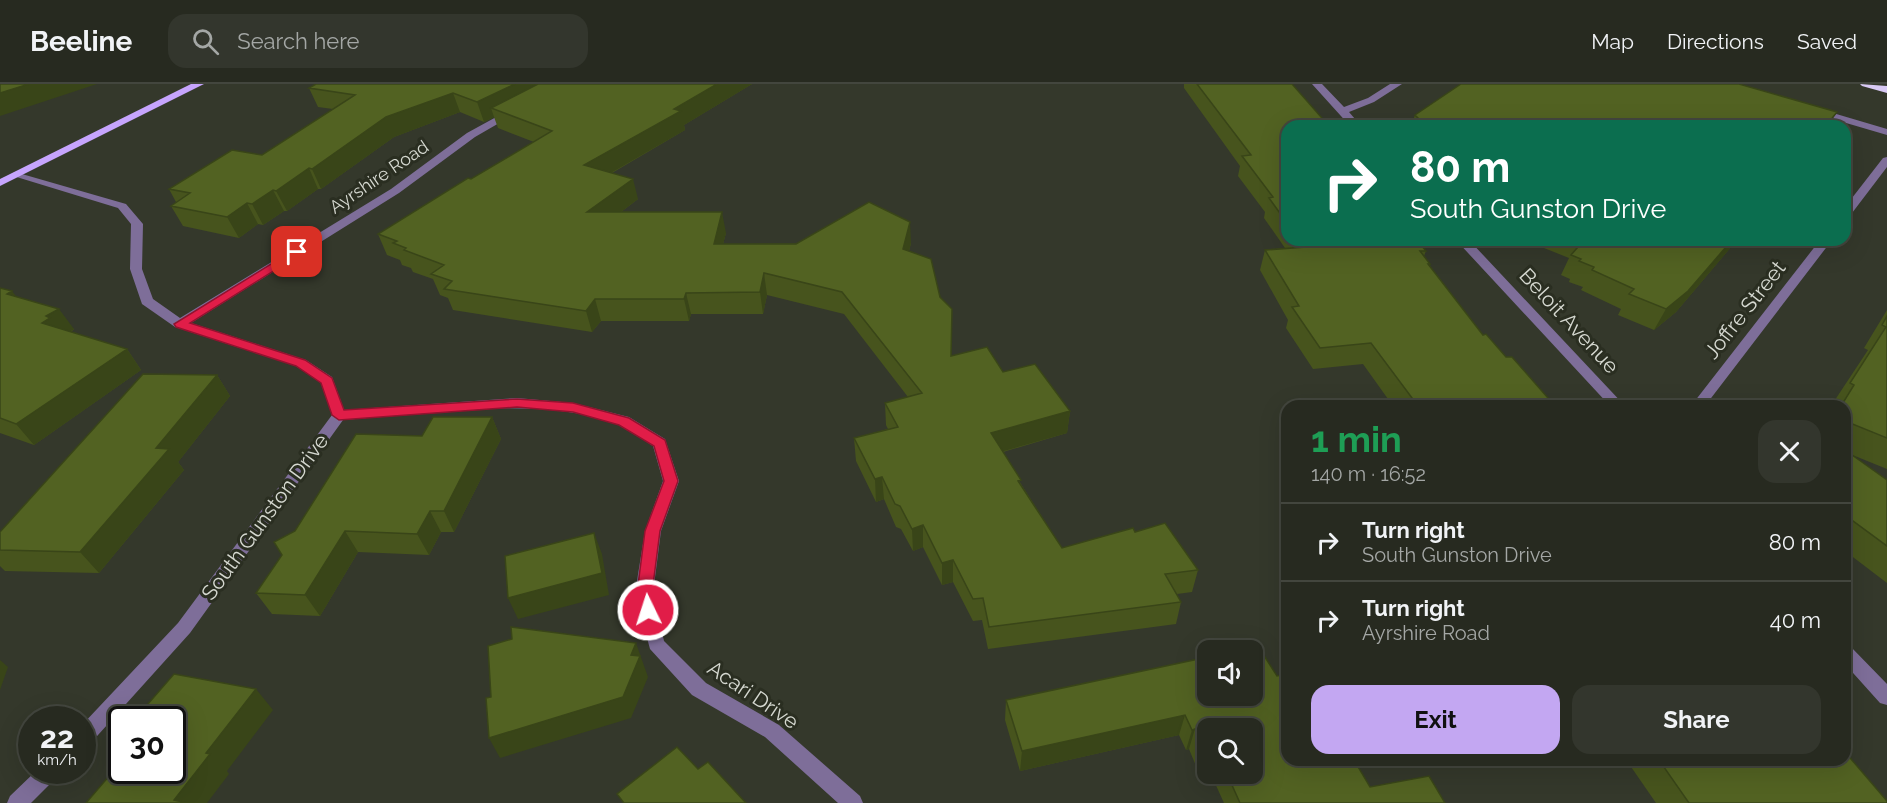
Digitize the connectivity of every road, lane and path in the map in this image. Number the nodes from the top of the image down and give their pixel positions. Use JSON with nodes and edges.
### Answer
{"nodes":[{"id":1,"x":199,"y":84,"type":"edge"},
{"id":2,"x":1317,"y":84,"type":"edge"},
{"id":3,"x":1398,"y":84,"type":"edge"},
{"id":4,"x":1866,"y":84,"type":"edge"},
{"id":5,"x":1887,"y":90,"type":"edge"},
{"id":6,"x":527,"y":104,"type":"edge"},
{"id":7,"x":1809,"y":110,"type":"edge"},
{"id":8,"x":1342,"y":111,"type":"junction"},
{"id":9,"x":1350,"y":120,"type":"edge"},
{"id":10,"x":1844,"y":120,"type":"edge"},
{"id":11,"x":1851,"y":122,"type":"edge"},
{"id":12,"x":1887,"y":132,"type":"edge"},
{"id":13,"x":1887,"y":160,"type":"edge"},
{"id":14,"x":15,"y":175,"type":"junction"},
{"id":15,"x":0,"y":183,"type":"edge"},
{"id":16,"x":1851,"y":207,"type":"edge"},
{"id":17,"x":1468,"y":246,"type":"edge"},
{"id":18,"x":1821,"y":246,"type":"edge"},
{"id":19,"x":180,"y":324,"type":"junction"},
{"id":20,"x":1612,"y":400,"type":"edge"},
{"id":21,"x":1703,"y":400,"type":"edge"},
{"id":22,"x":339,"y":415,"type":"junction"},
{"id":23,"x":1851,"y":658,"type":"edge"},
{"id":24,"x":1887,"y":697,"type":"edge"},
{"id":25,"x":96,"y":724,"type":"edge"},
{"id":26,"x":37,"y":784,"type":"edge"},
{"id":27,"x":17,"y":803,"type":"edge"},
{"id":28,"x":853,"y":803,"type":"edge"}],
"edges":[{"from":1,"to":14,"type":"main road"},
{"from":2,"to":8,"type":"street"},
{"from":3,"to":8,"type":"street"},
{"from":4,"to":5,"type":"highway"},
{"from":6,"to":19,"type":"street","name":"Ayrshire Road"},
{"from":7,"to":10,"type":"street"},
{"from":8,"to":9,"type":"street"},
{"from":11,"to":12,"type":"street"},
{"from":13,"to":16,"type":"street"},
{"from":14,"to":15,"type":"main road"},
{"from":14,"to":19,"type":"street","name":"South Gunston Drive"},
{"from":17,"to":20,"type":"street","name":"Beloit Avenue"},
{"from":18,"to":21,"type":"street","name":"Joffre Street"},
{"from":19,"to":22,"type":"street","name":"South Gunston Drive"},
{"from":22,"to":25,"type":"street","name":"South Gunston Drive"},
{"from":22,"to":28,"type":"street","name":"Acari Drive"},
{"from":23,"to":24,"type":"street"},
{"from":26,"to":27,"type":"street"}]}
